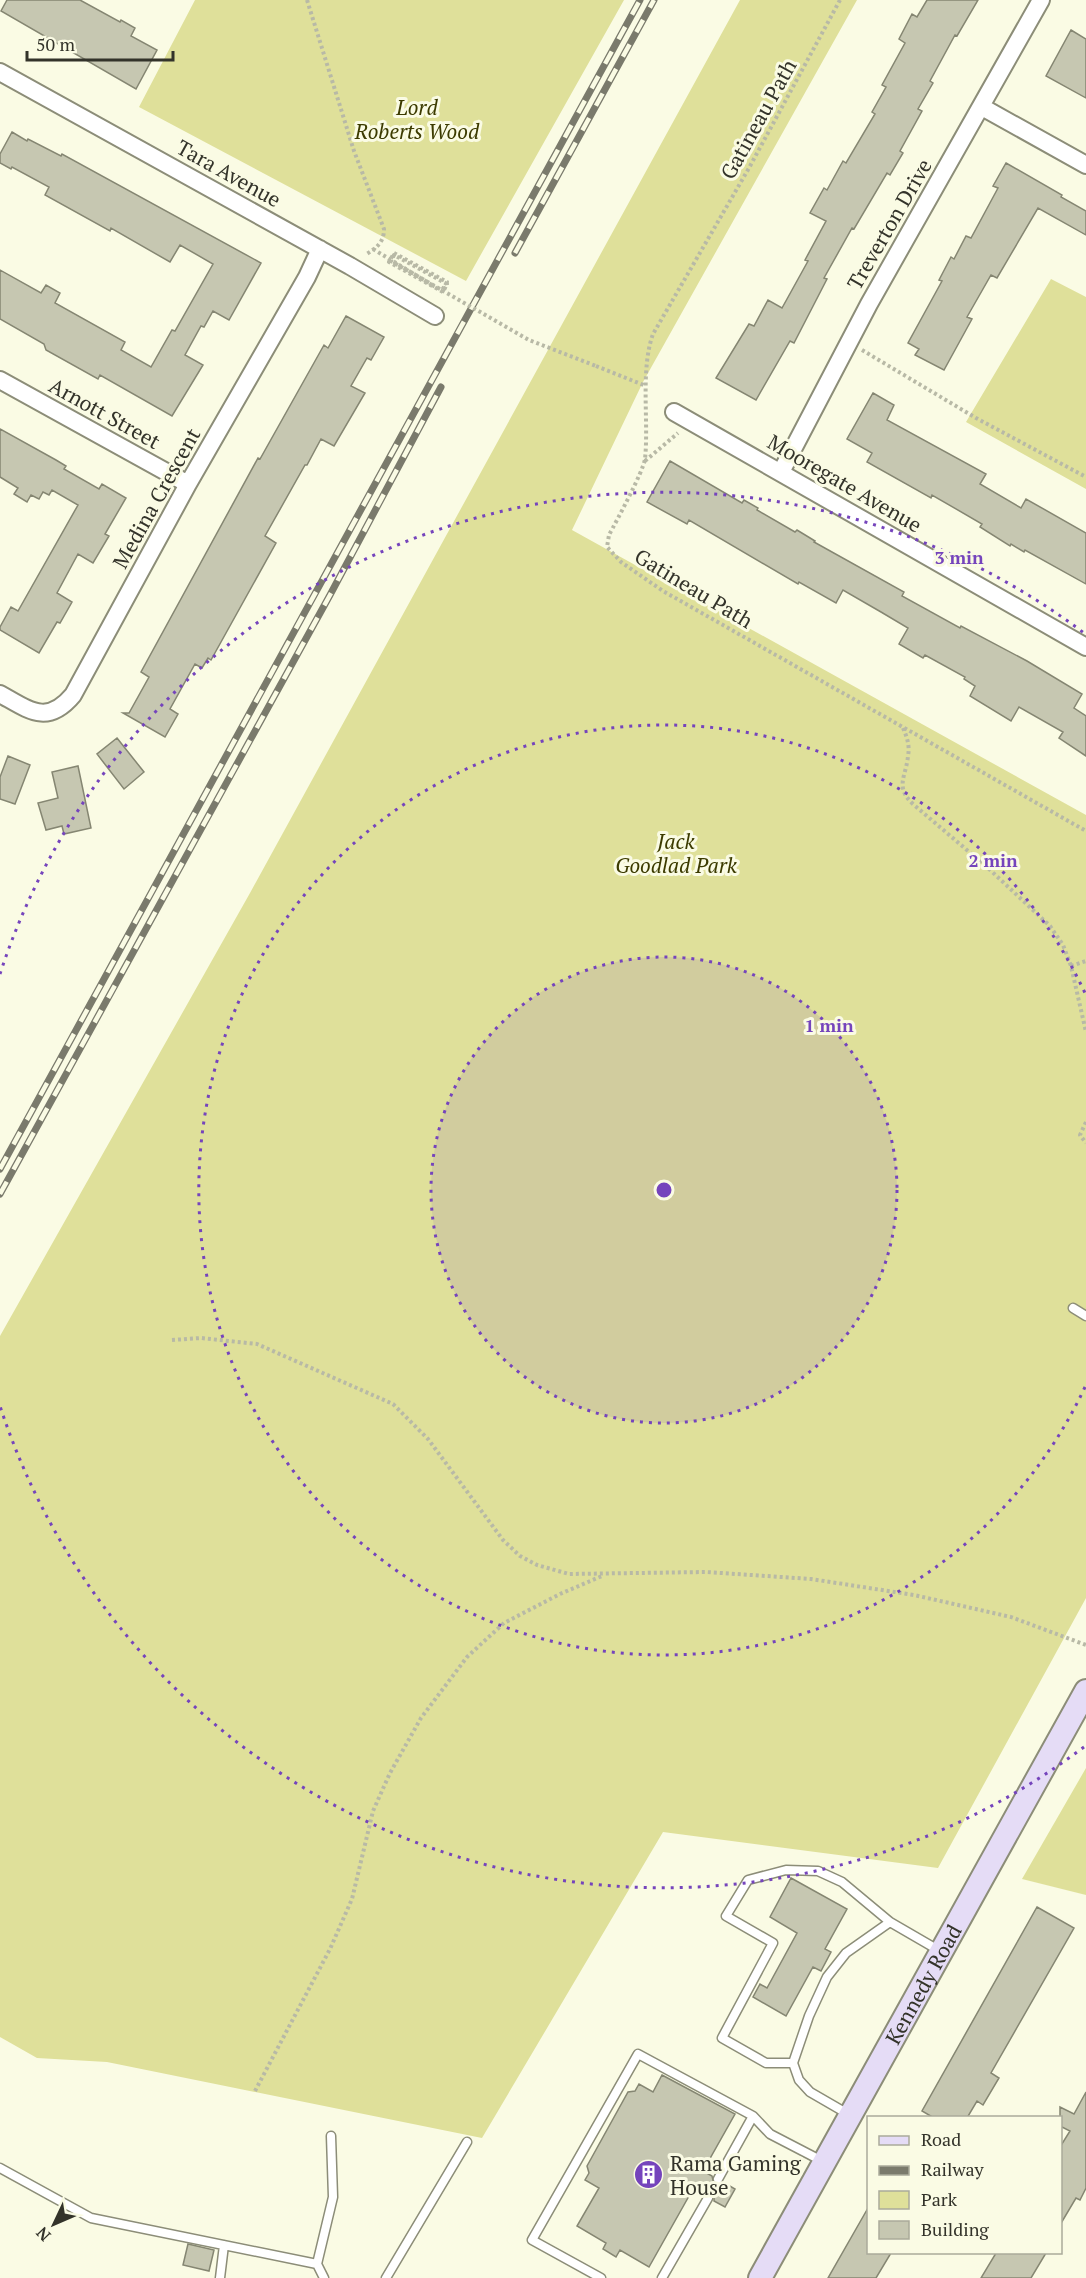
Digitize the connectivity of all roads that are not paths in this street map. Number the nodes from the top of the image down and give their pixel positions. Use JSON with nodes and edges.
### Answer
{"nodes":[{"id":1,"x":1041,"y":0,"type":"edge"},
{"id":2,"x":0,"y":72,"type":"edge"},
{"id":3,"x":982,"y":107,"type":"junction"},
{"id":4,"x":1086,"y":165,"type":"edge"},
{"id":5,"x":320,"y":249,"type":"junction"},
{"id":6,"x":435,"y":316,"type":"dead end"},
{"id":7,"x":0,"y":380,"type":"edge"},
{"id":8,"x":674,"y":412,"type":"dead end"},
{"id":9,"x":781,"y":472,"type":"junction"},
{"id":10,"x":188,"y":484,"type":"junction"},
{"id":11,"x":1086,"y":647,"type":"edge"},
{"id":12,"x":0,"y":694,"type":"edge"},
{"id":13,"x":1073,"y":1308,"type":"dead end"},
{"id":14,"x":1086,"y":1316,"type":"edge"},
{"id":15,"x":1086,"y":1690,"type":"edge"},
{"id":16,"x":890,"y":1922,"type":"junction"},
{"id":17,"x":941,"y":1951,"type":"junction"},
{"id":18,"x":793,"y":2063,"type":"junction"},
{"id":19,"x":849,"y":2115,"type":"junction"},
{"id":20,"x":753,"y":2116,"type":"junction"},
{"id":21,"x":331,"y":2136,"type":"dead end"},
{"id":22,"x":467,"y":2142,"type":"dead end"},
{"id":23,"x":824,"y":2162,"type":"junction"},
{"id":24,"x":0,"y":2168,"type":"edge"},
{"id":25,"x":718,"y":2180,"type":"dead end"},
{"id":26,"x":708,"y":2198,"type":"dead end"},
{"id":27,"x":224,"y":2245,"type":"junction"},
{"id":28,"x":317,"y":2264,"type":"junction"},
{"id":29,"x":220,"y":2278,"type":"edge"},
{"id":30,"x":324,"y":2278,"type":"edge"},
{"id":31,"x":386,"y":2278,"type":"edge"},
{"id":32,"x":601,"y":2278,"type":"edge"},
{"id":33,"x":662,"y":2278,"type":"edge"},
{"id":34,"x":760,"y":2278,"type":"edge"}],
"edges":[{"from":1,"to":3,"type":"street","name":"Treverton Drive"},
{"from":2,"to":5,"type":"street","name":"Tara Avenue"},
{"from":3,"to":4,"type":"street"},
{"from":3,"to":9,"type":"street","name":"Treverton Drive"},
{"from":5,"to":6,"type":"street","name":"Tara Avenue"},
{"from":5,"to":10,"type":"street","name":"Medina Crescent"},
{"from":7,"to":10,"type":"street","name":"Arnott Street"},
{"from":8,"to":9,"type":"street","name":"Mooregate Avenue"},
{"from":9,"to":11,"type":"street","name":"Mooregate Avenue"},
{"from":10,"to":12,"type":"street","name":"Medina Crescent"},
{"from":13,"to":14,"type":"lane"},
{"from":15,"to":17,"type":"main road","name":"Kennedy Road"},
{"from":16,"to":17,"type":"lane"},
{"from":16,"to":18,"type":"lane"},
{"from":16,"to":18,"type":"lane"},
{"from":17,"to":19,"type":"main road","name":"Kennedy Road"},
{"from":18,"to":19,"type":"lane"},
{"from":19,"to":23,"type":"main road","name":"Kennedy Road"},
{"from":20,"to":23,"type":"lane"},
{"from":20,"to":25,"type":"lane"},
{"from":20,"to":32,"type":"lane"},
{"from":21,"to":28,"type":"lane"},
{"from":22,"to":31,"type":"lane"},
{"from":23,"to":34,"type":"main road","name":"Kennedy Road"},
{"from":24,"to":27,"type":"lane"},
{"from":26,"to":33,"type":"lane"},
{"from":27,"to":28,"type":"lane"},
{"from":27,"to":29,"type":"lane"},
{"from":28,"to":30,"type":"lane"}]}
